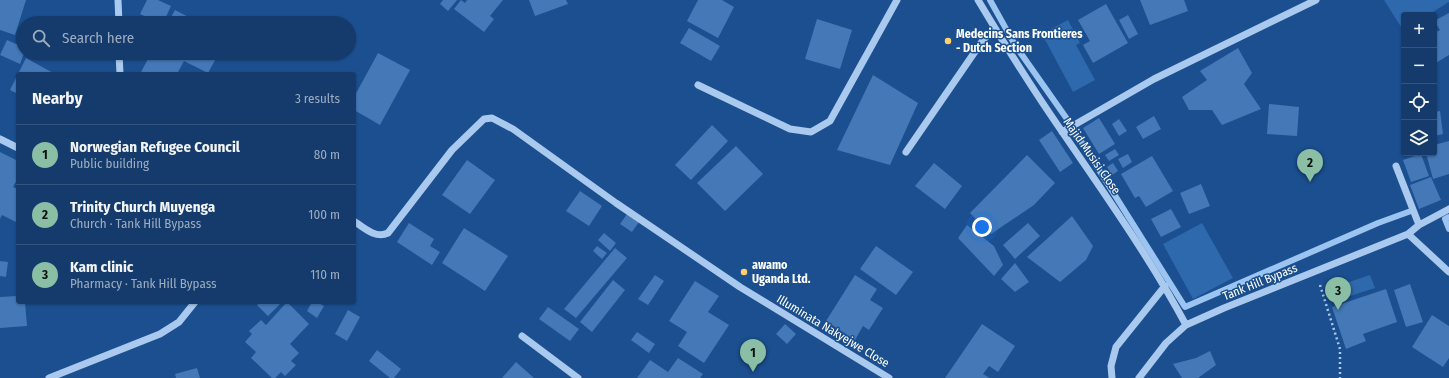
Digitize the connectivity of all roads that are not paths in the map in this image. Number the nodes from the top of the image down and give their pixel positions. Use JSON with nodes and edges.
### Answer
{"nodes":[{"id":1,"x":118,"y":0,"type":"edge"},
{"id":2,"x":897,"y":0,"type":"edge"},
{"id":3,"x":978,"y":0,"type":"edge"},
{"id":4,"x":1316,"y":0,"type":"edge"},
{"id":5,"x":119,"y":16,"type":"edge"},
{"id":6,"x":995,"y":28,"type":"junction"},
{"id":7,"x":119,"y":60,"type":"edge"},
{"id":8,"x":120,"y":72,"type":"edge"},
{"id":9,"x":698,"y":85,"type":"dead end"},
{"id":10,"x":1062,"y":132,"type":"junction"},
{"id":11,"x":0,"y":138,"type":"edge"},
{"id":12,"x":16,"y":147,"type":"edge"},
{"id":13,"x":906,"y":152,"type":"dead end"},
{"id":14,"x":1396,"y":166,"type":"dead end"},
{"id":15,"x":1449,"y":209,"type":"edge"},
{"id":16,"x":356,"y":223,"type":"edge"},
{"id":17,"x":1419,"y":226,"type":"junction"},
{"id":18,"x":1408,"y":234,"type":"junction"},
{"id":19,"x":1449,"y":272,"type":"edge"},
{"id":20,"x":1165,"y":286,"type":"junction"},
{"id":21,"x":193,"y":304,"type":"edge"},
{"id":22,"x":1186,"y":325,"type":"junction"},
{"id":23,"x":522,"y":336,"type":"dead end"},
{"id":24,"x":49,"y":378,"type":"edge"},
{"id":25,"x":578,"y":378,"type":"edge"},
{"id":26,"x":889,"y":378,"type":"edge"},
{"id":27,"x":1112,"y":378,"type":"edge"},
{"id":28,"x":1139,"y":378,"type":"edge"}],
"edges":[{"from":1,"to":5,"type":"street"},
{"from":2,"to":9,"type":"street"},
{"from":3,"to":6,"type":"street","name":"Majid Musisi Close"},
{"from":4,"to":10,"type":"street"},
{"from":6,"to":10,"type":"street","name":"Majid Musisi Close"},
{"from":6,"to":13,"type":"street"},
{"from":7,"to":8,"type":"street"},
{"from":10,"to":20,"type":"street","name":"Majid Musisi Close"},
{"from":11,"to":12,"type":"street"},
{"from":14,"to":17,"type":"street"},
{"from":15,"to":17,"type":"street","name":"Tank Hill Bypass"},
{"from":16,"to":26,"type":"street","name":"Illuminata Nakyejwe Close"},
{"from":17,"to":18,"type":"street","name":"Tank Hill Bypass"},
{"from":18,"to":19,"type":"street"},
{"from":18,"to":22,"type":"street","name":"Tank Hill Bypass"},
{"from":20,"to":22,"type":"street","name":"Majid Musisi Close"},
{"from":20,"to":27,"type":"street"},
{"from":21,"to":24,"type":"street"},
{"from":22,"to":28,"type":"street","name":"Tank Hill Bypass"},
{"from":23,"to":25,"type":"street"}]}
